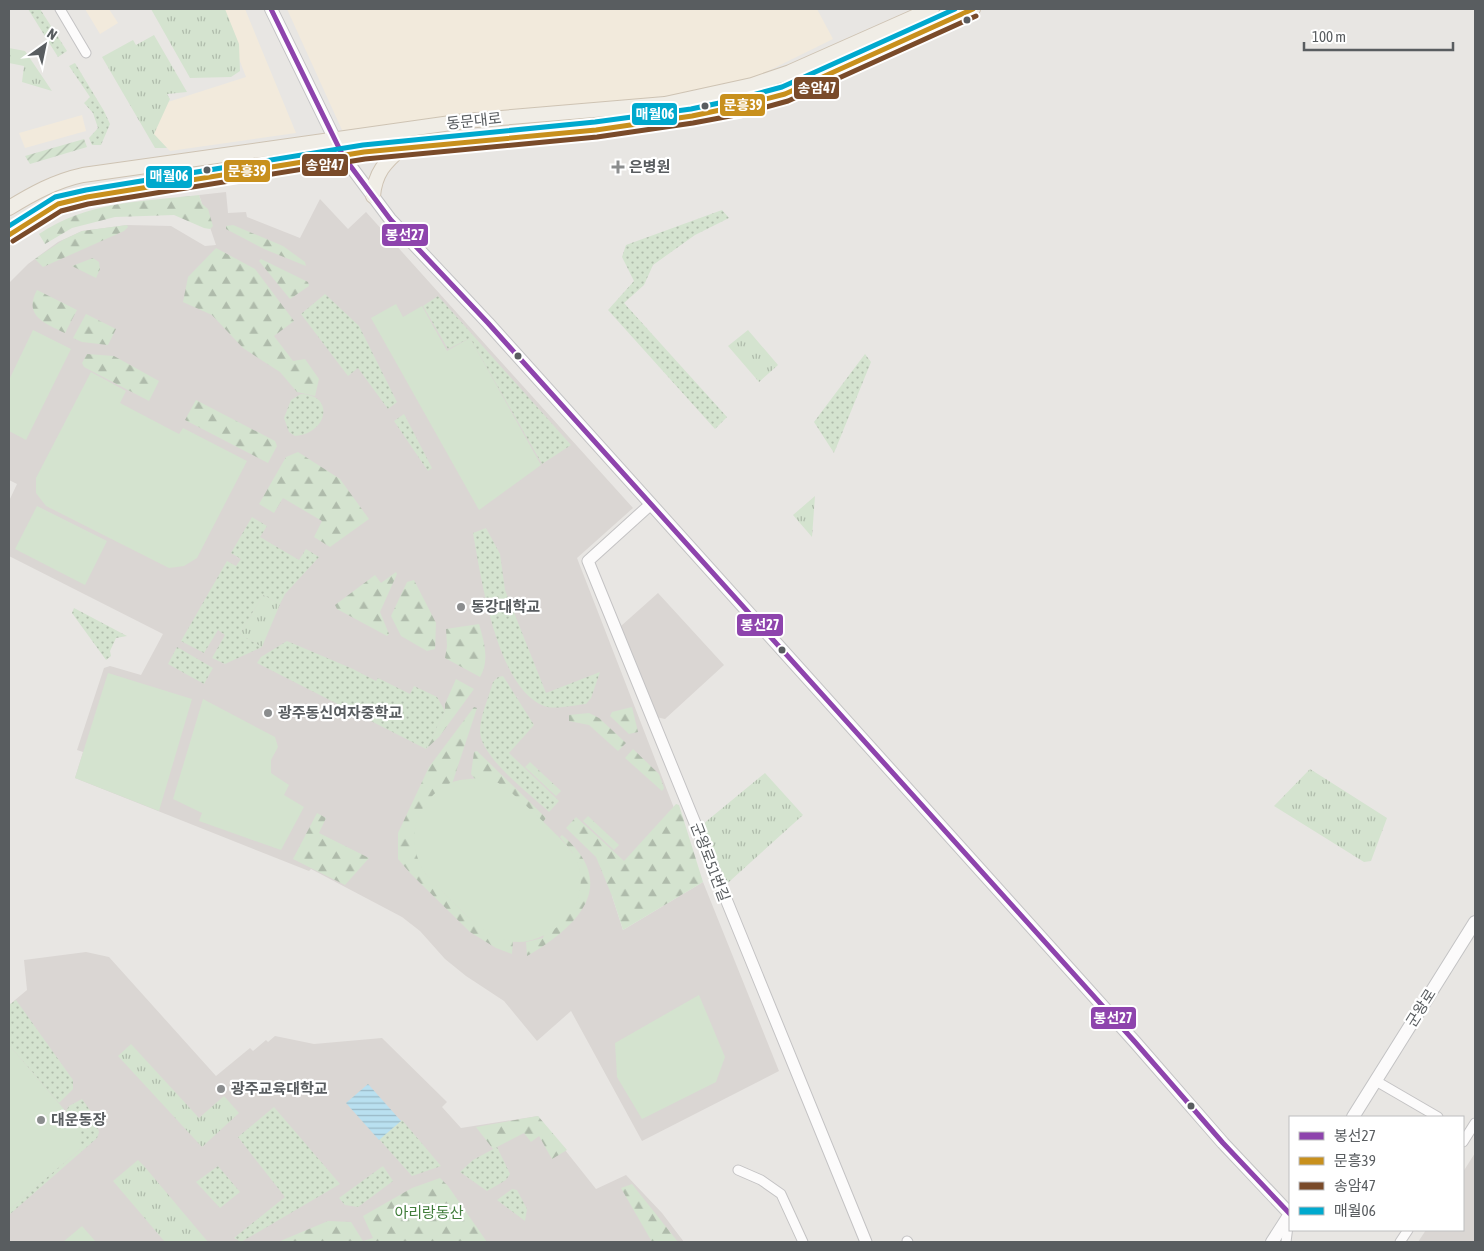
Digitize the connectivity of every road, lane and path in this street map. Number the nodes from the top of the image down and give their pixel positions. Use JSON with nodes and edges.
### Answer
{"nodes":[{"id":1,"x":60,"y":9,"type":"edge"},
{"id":2,"x":271,"y":9,"type":"edge"},
{"id":3,"x":932,"y":9,"type":"edge"},
{"id":4,"x":973,"y":9,"type":"edge"},
{"id":5,"x":86,"y":53,"type":"dead end"},
{"id":6,"x":333,"y":138,"type":"junction"},
{"id":7,"x":402,"y":148,"type":"junction"},
{"id":8,"x":343,"y":156,"type":"junction"},
{"id":9,"x":373,"y":196,"type":"junction"},
{"id":10,"x":9,"y":208,"type":"edge"},
{"id":11,"x":9,"y":234,"type":"edge"},
{"id":12,"x":651,"y":504,"type":"junction"},
{"id":13,"x":1475,"y":922,"type":"edge"},
{"id":14,"x":1471,"y":937,"type":"edge"},
{"id":15,"x":1376,"y":1081,"type":"junction"},
{"id":16,"x":1354,"y":1116,"type":"edge"},
{"id":17,"x":1436,"y":1116,"type":"edge"},
{"id":18,"x":1475,"y":1123,"type":"edge"},
{"id":19,"x":1464,"y":1136,"type":"edge"},
{"id":20,"x":738,"y":1170,"type":"dead end"},
{"id":21,"x":1289,"y":1213,"type":"edge"},
{"id":22,"x":1289,"y":1216,"type":"edge"},
{"id":23,"x":1289,"y":1221,"type":"edge"},
{"id":24,"x":1407,"y":1231,"type":"edge"},
{"id":25,"x":804,"y":1242,"type":"edge"},
{"id":26,"x":866,"y":1242,"type":"edge"},
{"id":27,"x":1272,"y":1242,"type":"edge"},
{"id":28,"x":1286,"y":1242,"type":"edge"},
{"id":29,"x":1400,"y":1242,"type":"edge"}],
"edges":[{"from":1,"to":5,"type":"street"},
{"from":2,"to":6,"type":"main road"},
{"from":3,"to":6,"type":"main road","name":"동문대로"},
{"from":4,"to":7,"type":"main road","name":"동문대로"},
{"from":6,"to":8,"type":"main road"},
{"from":6,"to":10,"type":"main road","name":"동문대로"},
{"from":7,"to":8,"type":"main road","name":"동문대로"},
{"from":7,"to":9,"type":"main road"},
{"from":8,"to":9,"type":"main road"},
{"from":8,"to":11,"type":"main road","name":"동문대로"},
{"from":9,"to":12,"type":"main road"},
{"from":12,"to":21,"type":"main road"},
{"from":12,"to":26,"type":"street","name":"군왕로51번길"},
{"from":13,"to":14,"type":"main road","name":"군왕로"},
{"from":14,"to":15,"type":"main road","name":"군왕로"},
{"from":15,"to":16,"type":"main road","name":"군왕로"},
{"from":15,"to":17,"type":"street"},
{"from":18,"to":19,"type":"street"},
{"from":20,"to":25,"type":"street"},
{"from":22,"to":27,"type":"main road"},
{"from":23,"to":28,"type":"street"},
{"from":24,"to":29,"type":"street"}]}
